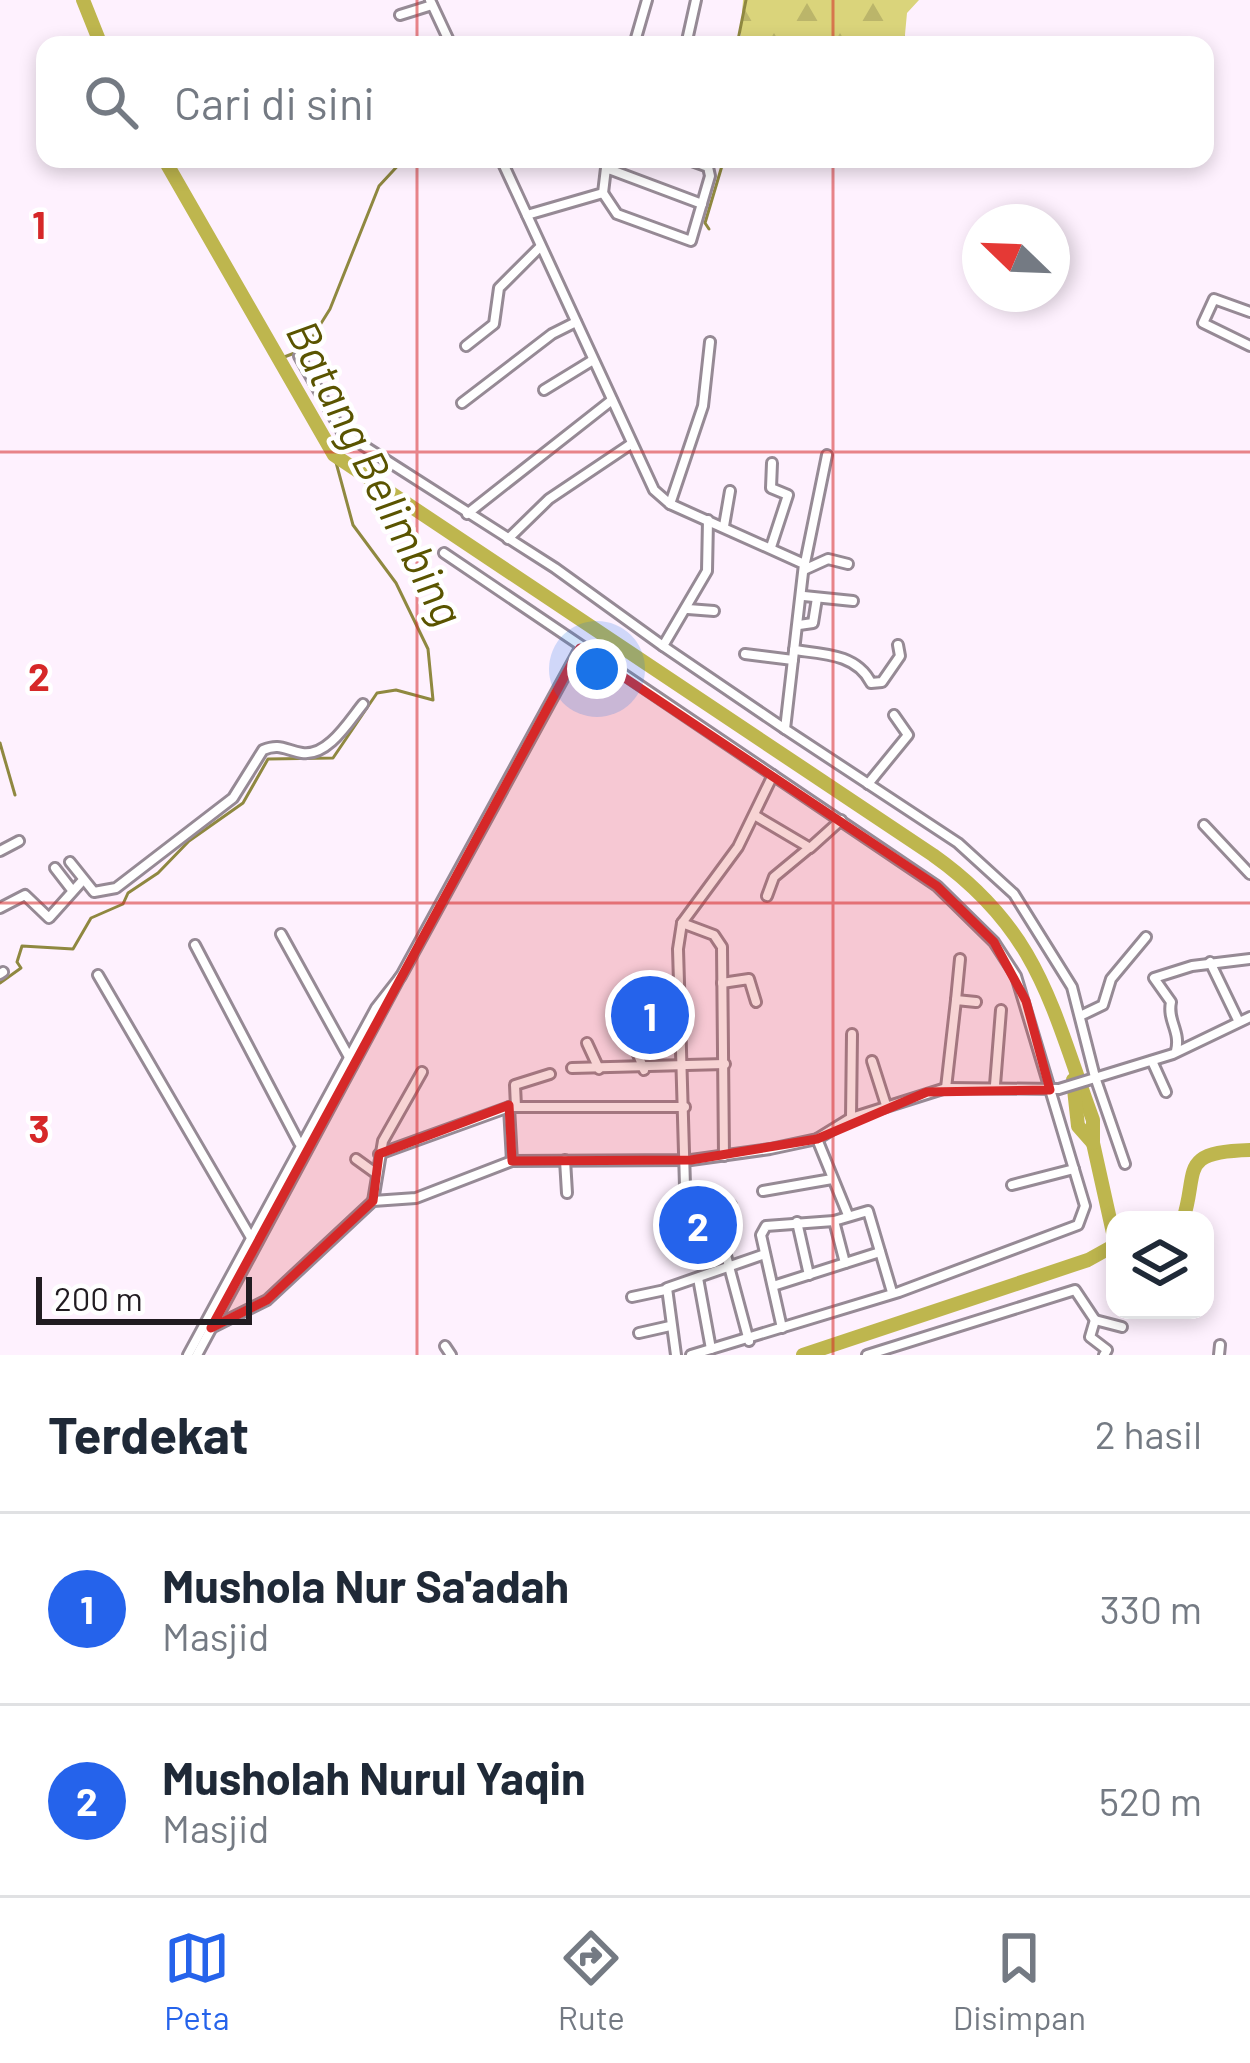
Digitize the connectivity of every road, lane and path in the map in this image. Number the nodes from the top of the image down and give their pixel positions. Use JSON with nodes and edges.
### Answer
{"nodes":[{"id":1,"x":647,"y":0,"type":"edge"},
{"id":2,"x":697,"y":0,"type":"edge"},
{"id":3,"x":431,"y":3,"type":"edge"},
{"id":4,"x":400,"y":15,"type":"dead end"},
{"id":5,"x":447,"y":36,"type":"edge"},
{"id":6,"x":637,"y":36,"type":"edge"},
{"id":7,"x":688,"y":36,"type":"edge"},
{"id":8,"x":505,"y":168,"type":"edge"},
{"id":9,"x":606,"y":168,"type":"edge"},
{"id":10,"x":609,"y":168,"type":"edge"},
{"id":11,"x":704,"y":168,"type":"edge"},
{"id":12,"x":603,"y":193,"type":"junction"},
{"id":13,"x":702,"y":204,"type":"junction"},
{"id":14,"x":527,"y":215,"type":"junction"},
{"id":15,"x":540,"y":247,"type":"junction"},
{"id":16,"x":1250,"y":312,"type":"edge"},
{"id":17,"x":576,"y":322,"type":"junction"},
{"id":18,"x":710,"y":342,"type":"dead end"},
{"id":19,"x":466,"y":346,"type":"dead end"},
{"id":20,"x":1250,"y":346,"type":"edge"},
{"id":21,"x":298,"y":356,"type":"dead end"},
{"id":22,"x":593,"y":360,"type":"junction"},
{"id":23,"x":544,"y":390,"type":"dead end"},
{"id":24,"x":612,"y":400,"type":"junction"},
{"id":25,"x":461,"y":403,"type":"dead end"},
{"id":26,"x":631,"y":444,"type":"junction"},
{"id":27,"x":827,"y":455,"type":"dead end"},
{"id":28,"x":772,"y":463,"type":"dead end"},
{"id":29,"x":730,"y":491,"type":"dead end"},
{"id":30,"x":670,"y":504,"type":"junction"},
{"id":31,"x":467,"y":514,"type":"junction"},
{"id":32,"x":708,"y":520,"type":"junction"},
{"id":33,"x":724,"y":526,"type":"junction"},
{"id":34,"x":508,"y":539,"type":"junction"},
{"id":35,"x":771,"y":547,"type":"junction"},
{"id":36,"x":444,"y":553,"type":"dead end"},
{"id":37,"x":848,"y":564,"type":"dead end"},
{"id":38,"x":805,"y":567,"type":"junction"},
{"id":39,"x":804,"y":596,"type":"junction"},
{"id":40,"x":818,"y":598,"type":"junction"},
{"id":41,"x":853,"y":601,"type":"dead end"},
{"id":42,"x":688,"y":609,"type":"junction"},
{"id":43,"x":714,"y":611,"type":"dead end"},
{"id":44,"x":799,"y":626,"type":"junction"},
{"id":45,"x":898,"y":645,"type":"dead end"},
{"id":46,"x":663,"y":646,"type":"junction"},
{"id":47,"x":580,"y":648,"type":"junction"},
{"id":48,"x":745,"y":654,"type":"dead end"},
{"id":49,"x":794,"y":655,"type":"junction"},
{"id":50,"x":363,"y":704,"type":"dead end"},
{"id":51,"x":895,"y":715,"type":"dead end"},
{"id":52,"x":785,"y":730,"type":"junction"},
{"id":53,"x":774,"y":773,"type":"junction"},
{"id":54,"x":868,"y":784,"type":"junction"},
{"id":55,"x":756,"y":816,"type":"junction"},
{"id":56,"x":841,"y":820,"type":"junction"},
{"id":57,"x":1204,"y":825,"type":"dead end"},
{"id":58,"x":19,"y":841,"type":"dead end"},
{"id":59,"x":808,"y":848,"type":"junction"},
{"id":60,"x":0,"y":850,"type":"edge"},
{"id":61,"x":70,"y":862,"type":"dead end"},
{"id":62,"x":56,"y":868,"type":"dead end"},
{"id":63,"x":1250,"y":874,"type":"edge"},
{"id":64,"x":83,"y":880,"type":"junction"},
{"id":65,"x":72,"y":890,"type":"junction"},
{"id":66,"x":766,"y":896,"type":"dead end"},
{"id":67,"x":0,"y":908,"type":"edge"},
{"id":68,"x":682,"y":923,"type":"junction"},
{"id":69,"x":281,"y":934,"type":"dead end"},
{"id":70,"x":1146,"y":937,"type":"dead end"},
{"id":71,"x":195,"y":945,"type":"dead end"},
{"id":72,"x":960,"y":959,"type":"dead end"},
{"id":73,"x":1250,"y":959,"type":"edge"},
{"id":74,"x":1210,"y":962,"type":"junction"},
{"id":75,"x":98,"y":975,"type":"dead end"},
{"id":76,"x":401,"y":976,"type":"junction"},
{"id":77,"x":722,"y":983,"type":"junction"},
{"id":78,"x":617,"y":1000,"type":"dead end"},
{"id":79,"x":956,"y":1000,"type":"junction"},
{"id":80,"x":756,"y":1002,"type":"dead end"},
{"id":81,"x":976,"y":1002,"type":"dead end"},
{"id":82,"x":1000,"y":1010,"type":"dead end"},
{"id":83,"x":1080,"y":1016,"type":"junction"},
{"id":84,"x":1250,"y":1017,"type":"edge"},
{"id":85,"x":1238,"y":1020,"type":"junction"},
{"id":86,"x":852,"y":1034,"type":"dead end"},
{"id":87,"x":586,"y":1043,"type":"dead end"},
{"id":88,"x":1176,"y":1052,"type":"junction"},
{"id":89,"x":349,"y":1057,"type":"junction"},
{"id":90,"x":872,"y":1061,"type":"dead end"},
{"id":91,"x":1152,"y":1061,"type":"junction"},
{"id":92,"x":724,"y":1064,"type":"junction"},
{"id":93,"x":572,"y":1068,"type":"dead end"},
{"id":94,"x":599,"y":1069,"type":"junction"},
{"id":95,"x":683,"y":1069,"type":"junction"},
{"id":96,"x":644,"y":1070,"type":"junction"},
{"id":97,"x":422,"y":1072,"type":"dead end"},
{"id":98,"x":550,"y":1074,"type":"dead end"},
{"id":99,"x":1092,"y":1078,"type":"junction"},
{"id":100,"x":995,"y":1084,"type":"junction"},
{"id":101,"x":946,"y":1088,"type":"junction"},
{"id":102,"x":1054,"y":1090,"type":"junction"},
{"id":103,"x":1166,"y":1092,"type":"dead end"},
{"id":104,"x":886,"y":1105,"type":"junction"},
{"id":105,"x":512,"y":1107,"type":"junction"},
{"id":106,"x":685,"y":1107,"type":"junction"},
{"id":107,"x":851,"y":1118,"type":"junction"},
{"id":108,"x":817,"y":1139,"type":"junction"},
{"id":109,"x":299,"y":1144,"type":"junction"},
{"id":110,"x":379,"y":1154,"type":"junction"},
{"id":111,"x":724,"y":1156,"type":"junction"},
{"id":112,"x":356,"y":1159,"type":"dead end"},
{"id":113,"x":687,"y":1159,"type":"junction"},
{"id":114,"x":565,"y":1160,"type":"junction"},
{"id":115,"x":512,"y":1161,"type":"junction"},
{"id":116,"x":1125,"y":1164,"type":"dead end"},
{"id":117,"x":1074,"y":1169,"type":"junction"},
{"id":118,"x":374,"y":1172,"type":"junction"},
{"id":119,"x":833,"y":1179,"type":"junction"},
{"id":120,"x":1012,"y":1185,"type":"dead end"},
{"id":121,"x":763,"y":1191,"type":"dead end"},
{"id":122,"x":566,"y":1193,"type":"dead end"},
{"id":123,"x":373,"y":1201,"type":"junction"},
{"id":124,"x":731,"y":1205,"type":"dead end"},
{"id":125,"x":848,"y":1215,"type":"junction"},
{"id":126,"x":834,"y":1221,"type":"junction"},
{"id":127,"x":797,"y":1222,"type":"junction"},
{"id":128,"x":720,"y":1233,"type":"dead end"},
{"id":129,"x":250,"y":1236,"type":"junction"},
{"id":130,"x":880,"y":1252,"type":"junction"},
{"id":131,"x":765,"y":1254,"type":"junction"},
{"id":132,"x":845,"y":1263,"type":"junction"},
{"id":133,"x":728,"y":1265,"type":"junction"},
{"id":134,"x":809,"y":1275,"type":"junction"},
{"id":135,"x":698,"y":1279,"type":"junction"},
{"id":136,"x":773,"y":1286,"type":"junction"},
{"id":137,"x":665,"y":1290,"type":"junction"},
{"id":138,"x":892,"y":1292,"type":"junction"},
{"id":139,"x":632,"y":1297,"type":"dead end"},
{"id":140,"x":1095,"y":1321,"type":"junction"},
{"id":141,"x":670,"y":1326,"type":"junction"},
{"id":142,"x":1122,"y":1327,"type":"dead end"},
{"id":143,"x":211,"y":1328,"type":"junction"},
{"id":144,"x":782,"y":1328,"type":"junction"},
{"id":145,"x":639,"y":1333,"type":"dead end"},
{"id":146,"x":749,"y":1341,"type":"junction"},
{"id":147,"x":711,"y":1349,"type":"junction"},
{"id":148,"x":1109,"y":1353,"type":"edge"},
{"id":149,"x":192,"y":1355,"type":"edge"},
{"id":150,"x":676,"y":1355,"type":"edge"},
{"id":151,"x":692,"y":1355,"type":"edge"},
{"id":152,"x":867,"y":1355,"type":"edge"}],
"edges":[{"from":1,"to":6,"type":"street"},
{"from":2,"to":7,"type":"street"},
{"from":3,"to":4,"type":"street"},
{"from":3,"to":5,"type":"street"},
{"from":8,"to":14,"type":"street"},
{"from":9,"to":12,"type":"street"},
{"from":10,"to":13,"type":"street"},
{"from":11,"to":13,"type":"street"},
{"from":12,"to":13,"type":"street"},
{"from":12,"to":14,"type":"street"},
{"from":14,"to":15,"type":"street"},
{"from":15,"to":17,"type":"street"},
{"from":15,"to":19,"type":"street"},
{"from":16,"to":20,"type":"street"},
{"from":17,"to":22,"type":"street"},
{"from":17,"to":25,"type":"street"},
{"from":18,"to":30,"type":"street"},
{"from":21,"to":31,"type":"street"},
{"from":22,"to":23,"type":"street"},
{"from":22,"to":24,"type":"street"},
{"from":24,"to":26,"type":"street"},
{"from":24,"to":31,"type":"street"},
{"from":26,"to":30,"type":"street"},
{"from":26,"to":34,"type":"street"},
{"from":27,"to":38,"type":"street"},
{"from":28,"to":35,"type":"street"},
{"from":29,"to":33,"type":"street"},
{"from":30,"to":32,"type":"street"},
{"from":31,"to":34,"type":"street"},
{"from":32,"to":33,"type":"street"},
{"from":32,"to":42,"type":"street"},
{"from":33,"to":35,"type":"street"},
{"from":34,"to":46,"type":"street"},
{"from":35,"to":38,"type":"street"},
{"from":36,"to":47,"type":"street"},
{"from":37,"to":38,"type":"street"},
{"from":38,"to":39,"type":"street"},
{"from":39,"to":40,"type":"street"},
{"from":39,"to":44,"type":"street"},
{"from":40,"to":41,"type":"street"},
{"from":40,"to":44,"type":"street"},
{"from":42,"to":43,"type":"street"},
{"from":42,"to":46,"type":"street"},
{"from":44,"to":49,"type":"street"},
{"from":45,"to":49,"type":"street"},
{"from":46,"to":52,"type":"street"},
{"from":47,"to":53,"type":"street"},
{"from":47,"to":76,"type":"street"},
{"from":48,"to":49,"type":"street"},
{"from":49,"to":52,"type":"street"},
{"from":50,"to":64,"type":"street"},
{"from":51,"to":54,"type":"street"},
{"from":52,"to":54,"type":"street"},
{"from":53,"to":55,"type":"street"},
{"from":53,"to":56,"type":"street"},
{"from":54,"to":83,"type":"street"},
{"from":55,"to":59,"type":"street"},
{"from":55,"to":68,"type":"street"},
{"from":56,"to":59,"type":"street"},
{"from":56,"to":102,"type":"street"},
{"from":57,"to":63,"type":"street"},
{"from":58,"to":60,"type":"street"},
{"from":59,"to":66,"type":"street"},
{"from":61,"to":64,"type":"street"},
{"from":62,"to":65,"type":"street"},
{"from":64,"to":65,"type":"street"},
{"from":65,"to":67,"type":"street"},
{"from":68,"to":77,"type":"street"},
{"from":68,"to":95,"type":"street"},
{"from":69,"to":89,"type":"street"},
{"from":70,"to":83,"type":"street"},
{"from":71,"to":109,"type":"street"},
{"from":72,"to":79,"type":"street"},
{"from":73,"to":74,"type":"street"},
{"from":74,"to":85,"type":"street"},
{"from":74,"to":88,"type":"street"},
{"from":75,"to":129,"type":"street"},
{"from":76,"to":89,"type":"street"},
{"from":76,"to":143,"type":"street"},
{"from":77,"to":80,"type":"street"},
{"from":77,"to":92,"type":"street"},
{"from":78,"to":96,"type":"street"},
{"from":79,"to":81,"type":"street"},
{"from":79,"to":101,"type":"street"},
{"from":82,"to":100,"type":"street"},
{"from":83,"to":99,"type":"street"},
{"from":84,"to":85,"type":"street"},
{"from":85,"to":88,"type":"street"},
{"from":86,"to":107,"type":"street"},
{"from":87,"to":94,"type":"street"},
{"from":88,"to":91,"type":"street"},
{"from":89,"to":109,"type":"street"},
{"from":90,"to":104,"type":"street"},
{"from":91,"to":99,"type":"street"},
{"from":91,"to":103,"type":"street"},
{"from":92,"to":95,"type":"street"},
{"from":92,"to":111,"type":"street"},
{"from":93,"to":94,"type":"street"},
{"from":94,"to":96,"type":"street"},
{"from":95,"to":96,"type":"street"},
{"from":95,"to":106,"type":"street"},
{"from":97,"to":110,"type":"street"},
{"from":98,"to":105,"type":"street"},
{"from":99,"to":102,"type":"street"},
{"from":99,"to":116,"type":"street"},
{"from":100,"to":101,"type":"street"},
{"from":100,"to":102,"type":"street"},
{"from":101,"to":104,"type":"street"},
{"from":102,"to":117,"type":"street"},
{"from":104,"to":107,"type":"street"},
{"from":105,"to":106,"type":"street"},
{"from":105,"to":110,"type":"street"},
{"from":105,"to":115,"type":"street"},
{"from":106,"to":113,"type":"street"},
{"from":107,"to":108,"type":"street"},
{"from":108,"to":111,"type":"street"},
{"from":108,"to":119,"type":"street"},
{"from":109,"to":129,"type":"street"},
{"from":110,"to":118,"type":"street"},
{"from":111,"to":113,"type":"street"},
{"from":112,"to":118,"type":"street"},
{"from":113,"to":114,"type":"street"},
{"from":113,"to":124,"type":"street"},
{"from":114,"to":115,"type":"street"},
{"from":114,"to":122,"type":"street"},
{"from":115,"to":123,"type":"street"},
{"from":117,"to":120,"type":"street"},
{"from":117,"to":138,"type":"street"},
{"from":118,"to":123,"type":"street"},
{"from":119,"to":121,"type":"street"},
{"from":119,"to":125,"type":"street"},
{"from":123,"to":143,"type":"street"},
{"from":125,"to":126,"type":"street"},
{"from":125,"to":130,"type":"street"},
{"from":126,"to":127,"type":"street"},
{"from":126,"to":132,"type":"street"},
{"from":127,"to":131,"type":"street"},
{"from":127,"to":134,"type":"street"},
{"from":128,"to":133,"type":"street"},
{"from":129,"to":149,"type":"street"},
{"from":130,"to":132,"type":"street"},
{"from":130,"to":138,"type":"street"},
{"from":131,"to":133,"type":"street"},
{"from":131,"to":136,"type":"street"},
{"from":132,"to":134,"type":"street"},
{"from":133,"to":135,"type":"street"},
{"from":133,"to":146,"type":"street"},
{"from":134,"to":136,"type":"street"},
{"from":135,"to":137,"type":"street"},
{"from":135,"to":147,"type":"street"},
{"from":136,"to":144,"type":"street"},
{"from":137,"to":139,"type":"street"},
{"from":137,"to":141,"type":"street"},
{"from":138,"to":144,"type":"street"},
{"from":140,"to":142,"type":"street"},
{"from":140,"to":148,"type":"street"},
{"from":140,"to":152,"type":"street"},
{"from":141,"to":145,"type":"street"},
{"from":141,"to":150,"type":"street"},
{"from":143,"to":149,"type":"street"},
{"from":144,"to":146,"type":"street"},
{"from":146,"to":147,"type":"street"},
{"from":147,"to":151,"type":"street"}]}
